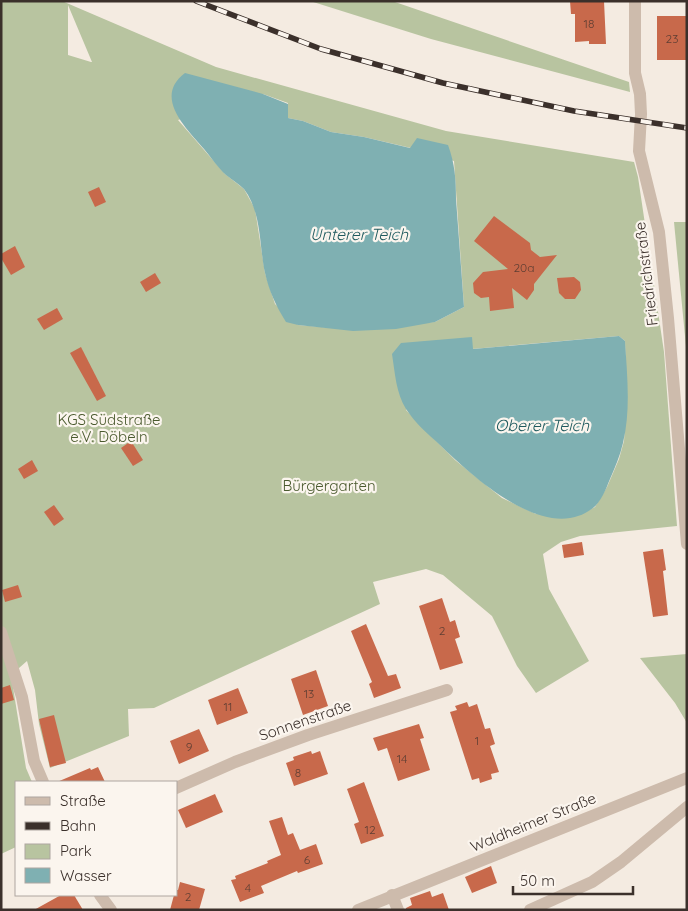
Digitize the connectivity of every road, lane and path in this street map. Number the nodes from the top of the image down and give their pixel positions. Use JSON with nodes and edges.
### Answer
{"nodes":[{"id":1,"x":635,"y":1,"type":"edge"},
{"id":2,"x":687,"y":544,"type":"edge"},
{"id":3,"x":1,"y":632,"type":"edge"},
{"id":4,"x":447,"y":690,"type":"dead end"},
{"id":5,"x":687,"y":778,"type":"edge"},
{"id":6,"x":43,"y":781,"type":"edge"},
{"id":7,"x":178,"y":787,"type":"edge"},
{"id":8,"x":687,"y":807,"type":"edge"},
{"id":9,"x":101,"y":896,"type":"edge"},
{"id":10,"x":392,"y":896,"type":"junction"},
{"id":11,"x":111,"y":910,"type":"edge"},
{"id":12,"x":358,"y":910,"type":"edge"},
{"id":13,"x":398,"y":910,"type":"edge"},
{"id":14,"x":530,"y":910,"type":"edge"}],
"edges":[{"from":1,"to":2,"type":"street","name":"Friedrichstraße"},
{"from":3,"to":6,"type":"street"},
{"from":4,"to":7,"type":"street","name":"Sonnenstraße"},
{"from":5,"to":10,"type":"street","name":"Waldheimer Straße"},
{"from":8,"to":14,"type":"street"},
{"from":9,"to":11,"type":"street"},
{"from":10,"to":12,"type":"street","name":"Waldheimer Straße"},
{"from":10,"to":13,"type":"street"}]}
